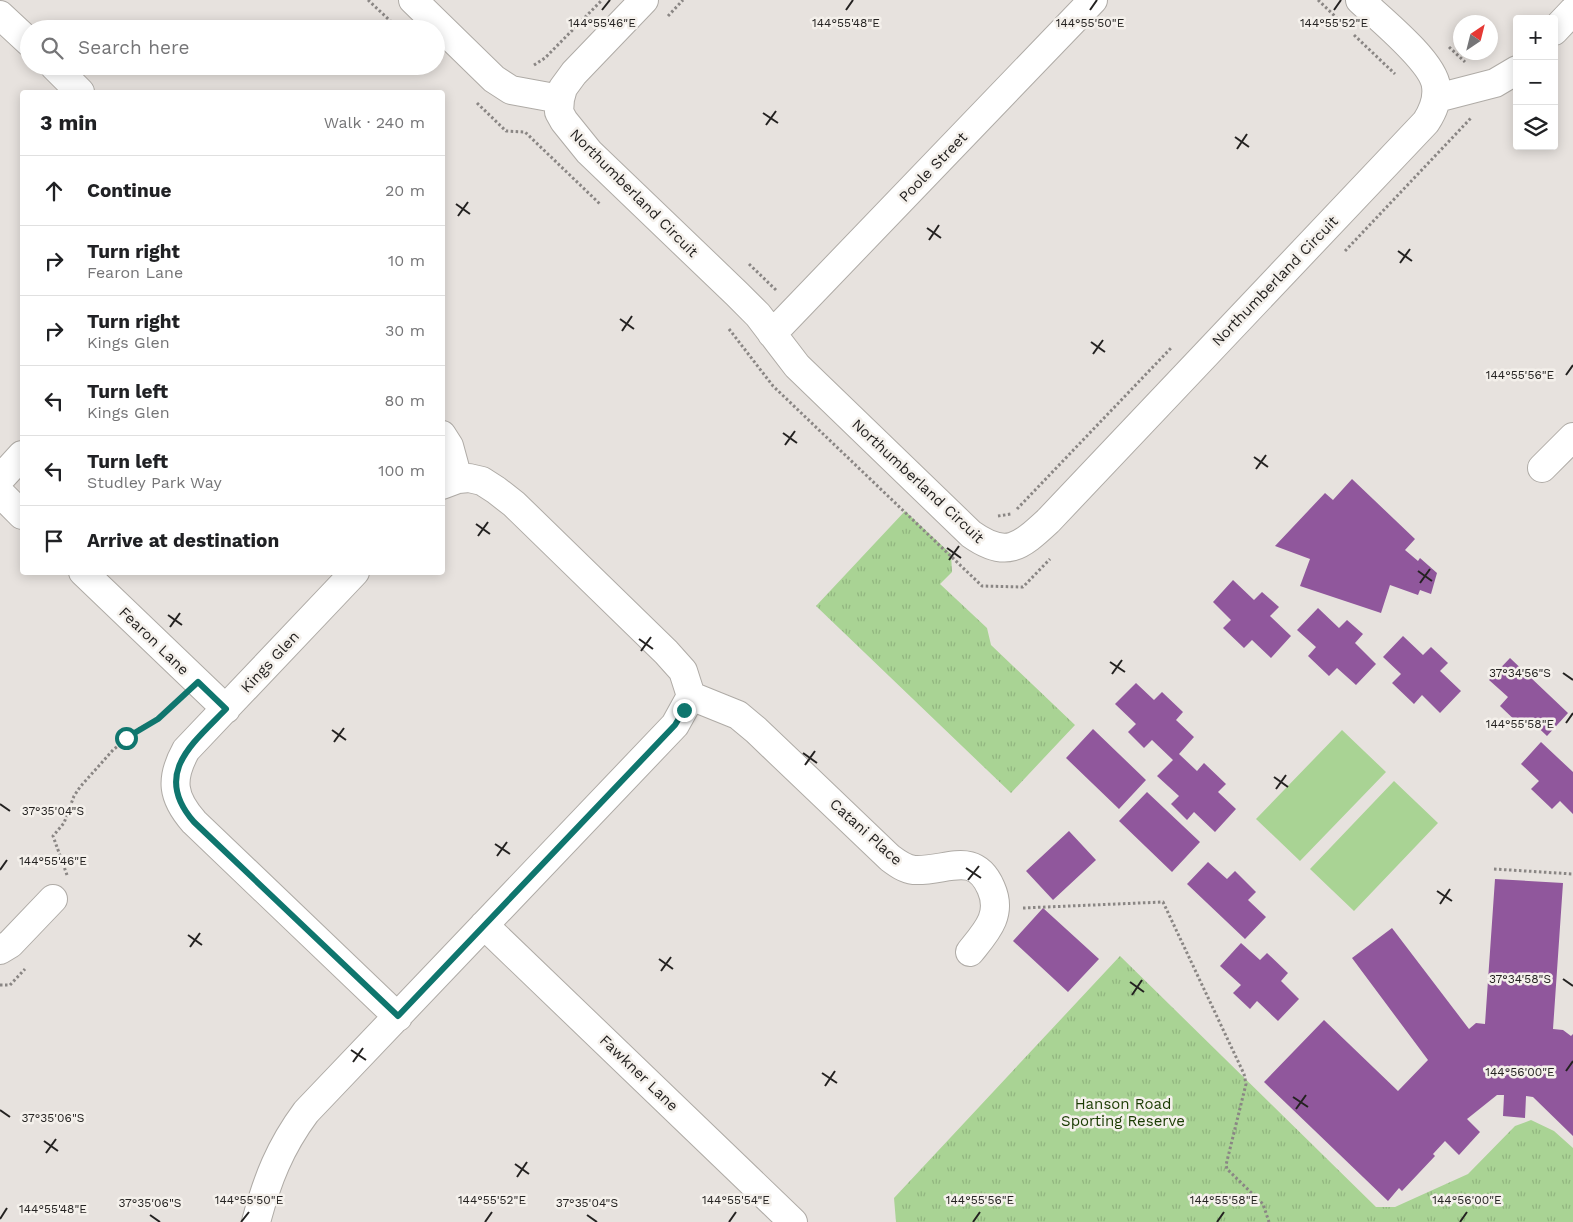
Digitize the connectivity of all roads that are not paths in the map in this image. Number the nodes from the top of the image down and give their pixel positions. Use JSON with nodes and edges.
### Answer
{"nodes":[{"id":1,"x":13,"y":0,"type":"edge"},
{"id":2,"x":413,"y":0,"type":"edge"},
{"id":3,"x":644,"y":0,"type":"edge"},
{"id":4,"x":1093,"y":0,"type":"edge"},
{"id":5,"x":1360,"y":0,"type":"edge"},
{"id":6,"x":1573,"y":11,"type":"edge"},
{"id":7,"x":0,"y":14,"type":"edge"},
{"id":8,"x":434,"y":20,"type":"edge"},
{"id":9,"x":1558,"y":27,"type":"edge"},
{"id":10,"x":445,"y":30,"type":"edge"},
{"id":11,"x":20,"y":33,"type":"edge"},
{"id":12,"x":1513,"y":72,"type":"edge"},
{"id":13,"x":63,"y":75,"type":"edge"},
{"id":14,"x":78,"y":90,"type":"edge"},
{"id":15,"x":1437,"y":98,"type":"junction"},
{"id":16,"x":560,"y":99,"type":"junction"},
{"id":17,"x":772,"y":334,"type":"junction"},
{"id":18,"x":1573,"y":437,"type":"edge"},
{"id":19,"x":445,"y":440,"type":"edge"},
{"id":20,"x":20,"y":457,"type":"edge"},
{"id":21,"x":1542,"y":468,"type":"dead end"},
{"id":22,"x":0,"y":479,"type":"edge"},
{"id":23,"x":450,"y":482,"type":"edge"},
{"id":24,"x":0,"y":493,"type":"edge"},
{"id":25,"x":20,"y":513,"type":"edge"},
{"id":26,"x":86,"y":575,"type":"edge"},
{"id":27,"x":352,"y":575,"type":"edge"},
{"id":28,"x":691,"y":696,"type":"junction"},
{"id":29,"x":226,"y":709,"type":"junction"},
{"id":30,"x":61,"y":891,"type":"road end"},
{"id":31,"x":484,"y":925,"type":"junction"},
{"id":32,"x":0,"y":950,"type":"edge"},
{"id":33,"x":970,"y":952,"type":"dead end"},
{"id":34,"x":398,"y":1016,"type":"junction"},
{"id":35,"x":256,"y":1222,"type":"edge"},
{"id":36,"x":793,"y":1222,"type":"edge"}],
"edges":[{"from":1,"to":7,"type":"street"},
{"from":2,"to":8,"type":"street"},
{"from":3,"to":16,"type":"street"},
{"from":4,"to":17,"type":"street","name":"Poole Street"},
{"from":5,"to":15,"type":"street"},
{"from":6,"to":9,"type":"street"},
{"from":7,"to":11,"type":"street"},
{"from":10,"to":16,"type":"street"},
{"from":12,"to":15,"type":"street"},
{"from":13,"to":14,"type":"street"},
{"from":15,"to":17,"type":"street","name":"Northumberland Circuit"},
{"from":16,"to":17,"type":"street","name":"Northumberland Circuit"},
{"from":18,"to":21,"type":"street"},
{"from":19,"to":23,"type":"street"},
{"from":20,"to":22,"type":"street"},
{"from":23,"to":28,"type":"street"},
{"from":24,"to":25,"type":"street"},
{"from":26,"to":29,"type":"street","name":"Fearon Lane"},
{"from":27,"to":29,"type":"street","name":"Kings Glen"},
{"from":28,"to":31,"type":"street"},
{"from":28,"to":33,"type":"street","name":"Catani Place"},
{"from":29,"to":34,"type":"street","name":"Kings Glen"},
{"from":30,"to":32,"type":"street"},
{"from":31,"to":34,"type":"street"},
{"from":31,"to":36,"type":"street","name":"Fawkner Lane"},
{"from":34,"to":35,"type":"street"}]}
